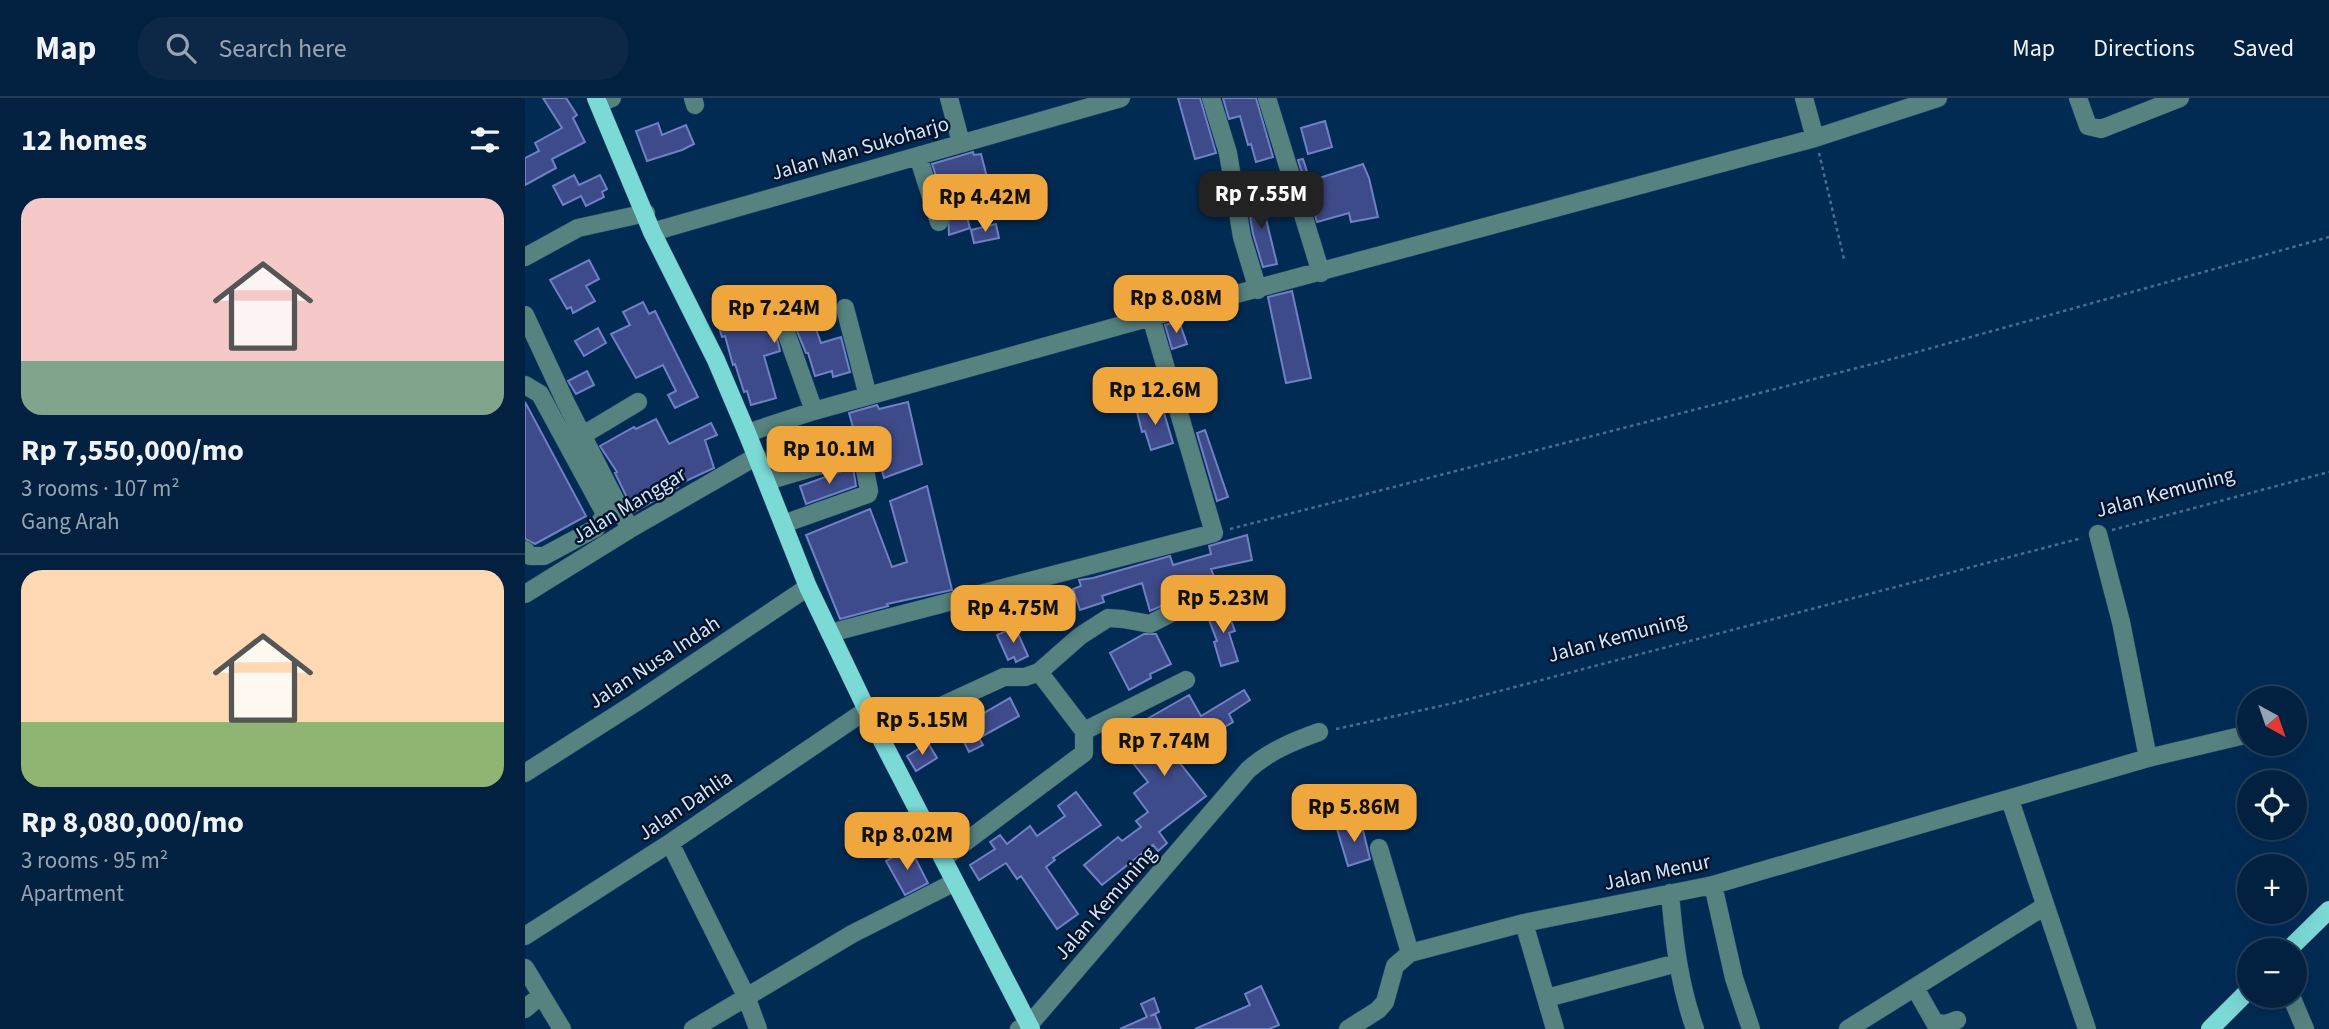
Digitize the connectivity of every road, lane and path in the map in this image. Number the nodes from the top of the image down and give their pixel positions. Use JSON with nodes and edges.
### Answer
{"nodes":[{"id":1,"x":949,"y":98,"type":"edge"},
{"id":2,"x":1121,"y":98,"type":"edge"},
{"id":3,"x":1211,"y":98,"type":"edge"},
{"id":4,"x":1267,"y":98,"type":"edge"},
{"id":5,"x":1804,"y":98,"type":"edge"},
{"id":6,"x":1938,"y":98,"type":"edge"},
{"id":7,"x":2078,"y":98,"type":"edge"},
{"id":8,"x":2180,"y":98,"type":"edge"},
{"id":9,"x":602,"y":100,"type":"edge"},
{"id":10,"x":1815,"y":138,"type":"junction"},
{"id":11,"x":961,"y":143,"type":"junction"},
{"id":12,"x":918,"y":156,"type":"junction"},
{"id":13,"x":646,"y":214,"type":"junction"},
{"id":14,"x":939,"y":222,"type":"dead end"},
{"id":15,"x":652,"y":232,"type":"junction"},
{"id":16,"x":2329,"y":237,"type":"edge"},
{"id":17,"x":525,"y":257,"type":"edge"},
{"id":18,"x":1844,"y":258,"type":"dead end"},
{"id":19,"x":1321,"y":273,"type":"junction"},
{"id":20,"x":1258,"y":289,"type":"junction"},
{"id":21,"x":845,"y":308,"type":"dead end"},
{"id":22,"x":525,"y":315,"type":"edge"},
{"id":23,"x":1151,"y":317,"type":"junction"},
{"id":24,"x":787,"y":335,"type":"dead end"},
{"id":25,"x":525,"y":385,"type":"edge"},
{"id":26,"x":868,"y":396,"type":"junction"},
{"id":27,"x":638,"y":402,"type":"dead end"},
{"id":28,"x":814,"y":411,"type":"junction"},
{"id":29,"x":747,"y":433,"type":"junction"},
{"id":30,"x":583,"y":435,"type":"junction"},
{"id":31,"x":757,"y":456,"type":"junction"},
{"id":32,"x":2329,"y":472,"type":"edge"},
{"id":33,"x":767,"y":481,"type":"junction"},
{"id":34,"x":783,"y":524,"type":"junction"},
{"id":35,"x":630,"y":529,"type":"junction"},
{"id":36,"x":1214,"y":533,"type":"junction"},
{"id":37,"x":2098,"y":534,"type":"junction"},
{"id":38,"x":525,"y":550,"type":"edge"},
{"id":39,"x":808,"y":587,"type":"junction"},
{"id":40,"x":525,"y":594,"type":"edge"},
{"id":41,"x":1173,"y":612,"type":"dead end"},
{"id":42,"x":830,"y":633,"type":"junction"},
{"id":43,"x":1039,"y":672,"type":"junction"},
{"id":44,"x":1185,"y":680,"type":"dead end"},
{"id":45,"x":868,"y":709,"type":"junction"},
{"id":46,"x":1084,"y":731,"type":"junction"},
{"id":47,"x":877,"y":732,"type":"junction"},
{"id":48,"x":1319,"y":732,"type":"joint"},
{"id":49,"x":2237,"y":737,"type":"edge"},
{"id":50,"x":2148,"y":758,"type":"junction"},
{"id":51,"x":525,"y":773,"type":"edge"},
{"id":52,"x":2010,"y":800,"type":"junction"},
{"id":53,"x":670,"y":843,"type":"junction"},
{"id":54,"x":1379,"y":848,"type":"dead end"},
{"id":55,"x":944,"y":858,"type":"junction"},
{"id":56,"x":955,"y":882,"type":"junction"},
{"id":57,"x":1713,"y":885,"type":"junction"},
{"id":58,"x":1670,"y":893,"type":"junction"},
{"id":59,"x":2045,"y":906,"type":"junction"},
{"id":60,"x":2329,"y":911,"type":"edge"},
{"id":61,"x":1524,"y":923,"type":"junction"},
{"id":62,"x":525,"y":936,"type":"edge"},
{"id":63,"x":2301,"y":938,"type":"edge"},
{"id":64,"x":1410,"y":953,"type":"junction"},
{"id":65,"x":1677,"y":963,"type":"junction"},
{"id":66,"x":525,"y":968,"type":"edge"},
{"id":67,"x":1915,"y":988,"type":"junction"},
{"id":68,"x":540,"y":996,"type":"junction"},
{"id":69,"x":746,"y":996,"type":"junction"},
{"id":70,"x":1547,"y":998,"type":"junction"},
{"id":71,"x":2237,"y":1002,"type":"edge"},
{"id":72,"x":2296,"y":1008,"type":"edge"},
{"id":73,"x":525,"y":1009,"type":"edge"},
{"id":74,"x":1957,"y":1020,"type":"dead end"},
{"id":75,"x":1358,"y":1026,"type":"edge"},
{"id":76,"x":1026,"y":1028,"type":"edge"},
{"id":77,"x":562,"y":1029,"type":"edge"},
{"id":78,"x":693,"y":1029,"type":"edge"},
{"id":79,"x":758,"y":1029,"type":"edge"},
{"id":80,"x":1555,"y":1029,"type":"edge"},
{"id":81,"x":1695,"y":1029,"type":"edge"},
{"id":82,"x":1751,"y":1029,"type":"edge"},
{"id":83,"x":1848,"y":1029,"type":"edge"},
{"id":84,"x":2087,"y":1029,"type":"edge"},
{"id":85,"x":2210,"y":1029,"type":"edge"},
{"id":86,"x":2305,"y":1029,"type":"edge"}],
"edges":[{"from":1,"to":11,"type":"street"},
{"from":2,"to":11,"type":"street","name":"Jalan Man Sukoharjo"},
{"from":3,"to":20,"type":"street"},
{"from":4,"to":19,"type":"street"},
{"from":5,"to":10,"type":"street"},
{"from":6,"to":10,"type":"street"},
{"from":7,"to":8,"type":"street"},
{"from":9,"to":13,"type":"main road"},
{"from":10,"to":18,"type":"path"},
{"from":10,"to":19,"type":"street"},
{"from":11,"to":12,"type":"street","name":"Jalan Man Sukoharjo"},
{"from":12,"to":14,"type":"street"},
{"from":12,"to":15,"type":"street","name":"Jalan Man Sukoharjo"},
{"from":13,"to":15,"type":"main road"},
{"from":13,"to":17,"type":"street"},
{"from":15,"to":29,"type":"main road"},
{"from":16,"to":36,"type":"path"},
{"from":19,"to":20,"type":"street"},
{"from":20,"to":23,"type":"street"},
{"from":21,"to":26,"type":"street"},
{"from":22,"to":30,"type":"street"},
{"from":23,"to":26,"type":"street"},
{"from":23,"to":36,"type":"street"},
{"from":24,"to":28,"type":"street"},
{"from":25,"to":38,"type":"street"},
{"from":26,"to":28,"type":"street"},
{"from":27,"to":30,"type":"street"},
{"from":28,"to":29,"type":"street"},
{"from":29,"to":31,"type":"main road"},
{"from":30,"to":35,"type":"street"},
{"from":31,"to":33,"type":"main road"},
{"from":31,"to":35,"type":"street","name":"Jalan Manggar"},
{"from":32,"to":37,"type":"path","name":"Jalan Kemuning"},
{"from":33,"to":34,"type":"main road"},
{"from":33,"to":34,"type":"street"},
{"from":34,"to":39,"type":"main road"},
{"from":35,"to":40,"type":"street","name":"Jalan Manggar"},
{"from":36,"to":42,"type":"street"},
{"from":37,"to":48,"type":"path","name":"Jalan Kemuning"},
{"from":37,"to":50,"type":"street"},
{"from":39,"to":42,"type":"main road"},
{"from":39,"to":51,"type":"street","name":"Jalan Nusa Indah"},
{"from":41,"to":43,"type":"street"},
{"from":42,"to":45,"type":"main road"},
{"from":43,"to":46,"type":"street"},
{"from":43,"to":47,"type":"street"},
{"from":44,"to":46,"type":"street"},
{"from":45,"to":47,"type":"main road"},
{"from":45,"to":53,"type":"street","name":"Jalan Dahlia"},
{"from":46,"to":55,"type":"street"},
{"from":47,"to":55,"type":"main road"},
{"from":48,"to":76,"type":"street","name":"Jalan Kemuning"},
{"from":49,"to":50,"type":"street","name":"Jalan Menur"},
{"from":50,"to":52,"type":"street","name":"Jalan Menur"},
{"from":52,"to":57,"type":"street","name":"Jalan Menur"},
{"from":52,"to":59,"type":"street"},
{"from":53,"to":62,"type":"street","name":"Jalan Dahlia"},
{"from":53,"to":69,"type":"street"},
{"from":54,"to":64,"type":"street"},
{"from":55,"to":56,"type":"main road"},
{"from":56,"to":69,"type":"street"},
{"from":56,"to":76,"type":"main road"},
{"from":57,"to":58,"type":"street","name":"Jalan Menur"},
{"from":57,"to":82,"type":"street"},
{"from":58,"to":61,"type":"street","name":"Jalan Menur"},
{"from":58,"to":65,"type":"street"},
{"from":59,"to":67,"type":"street"},
{"from":59,"to":84,"type":"street"},
{"from":60,"to":63,"type":"main road"},
{"from":61,"to":64,"type":"street","name":"Jalan Menur"},
{"from":61,"to":70,"type":"street"},
{"from":64,"to":75,"type":"street"},
{"from":65,"to":70,"type":"street"},
{"from":65,"to":81,"type":"street"},
{"from":66,"to":68,"type":"street"},
{"from":67,"to":74,"type":"street"},
{"from":67,"to":83,"type":"street"},
{"from":68,"to":73,"type":"street"},
{"from":68,"to":77,"type":"street"},
{"from":69,"to":78,"type":"street"},
{"from":69,"to":79,"type":"street"},
{"from":70,"to":80,"type":"street"},
{"from":71,"to":85,"type":"main road"},
{"from":72,"to":86,"type":"street"}]}
